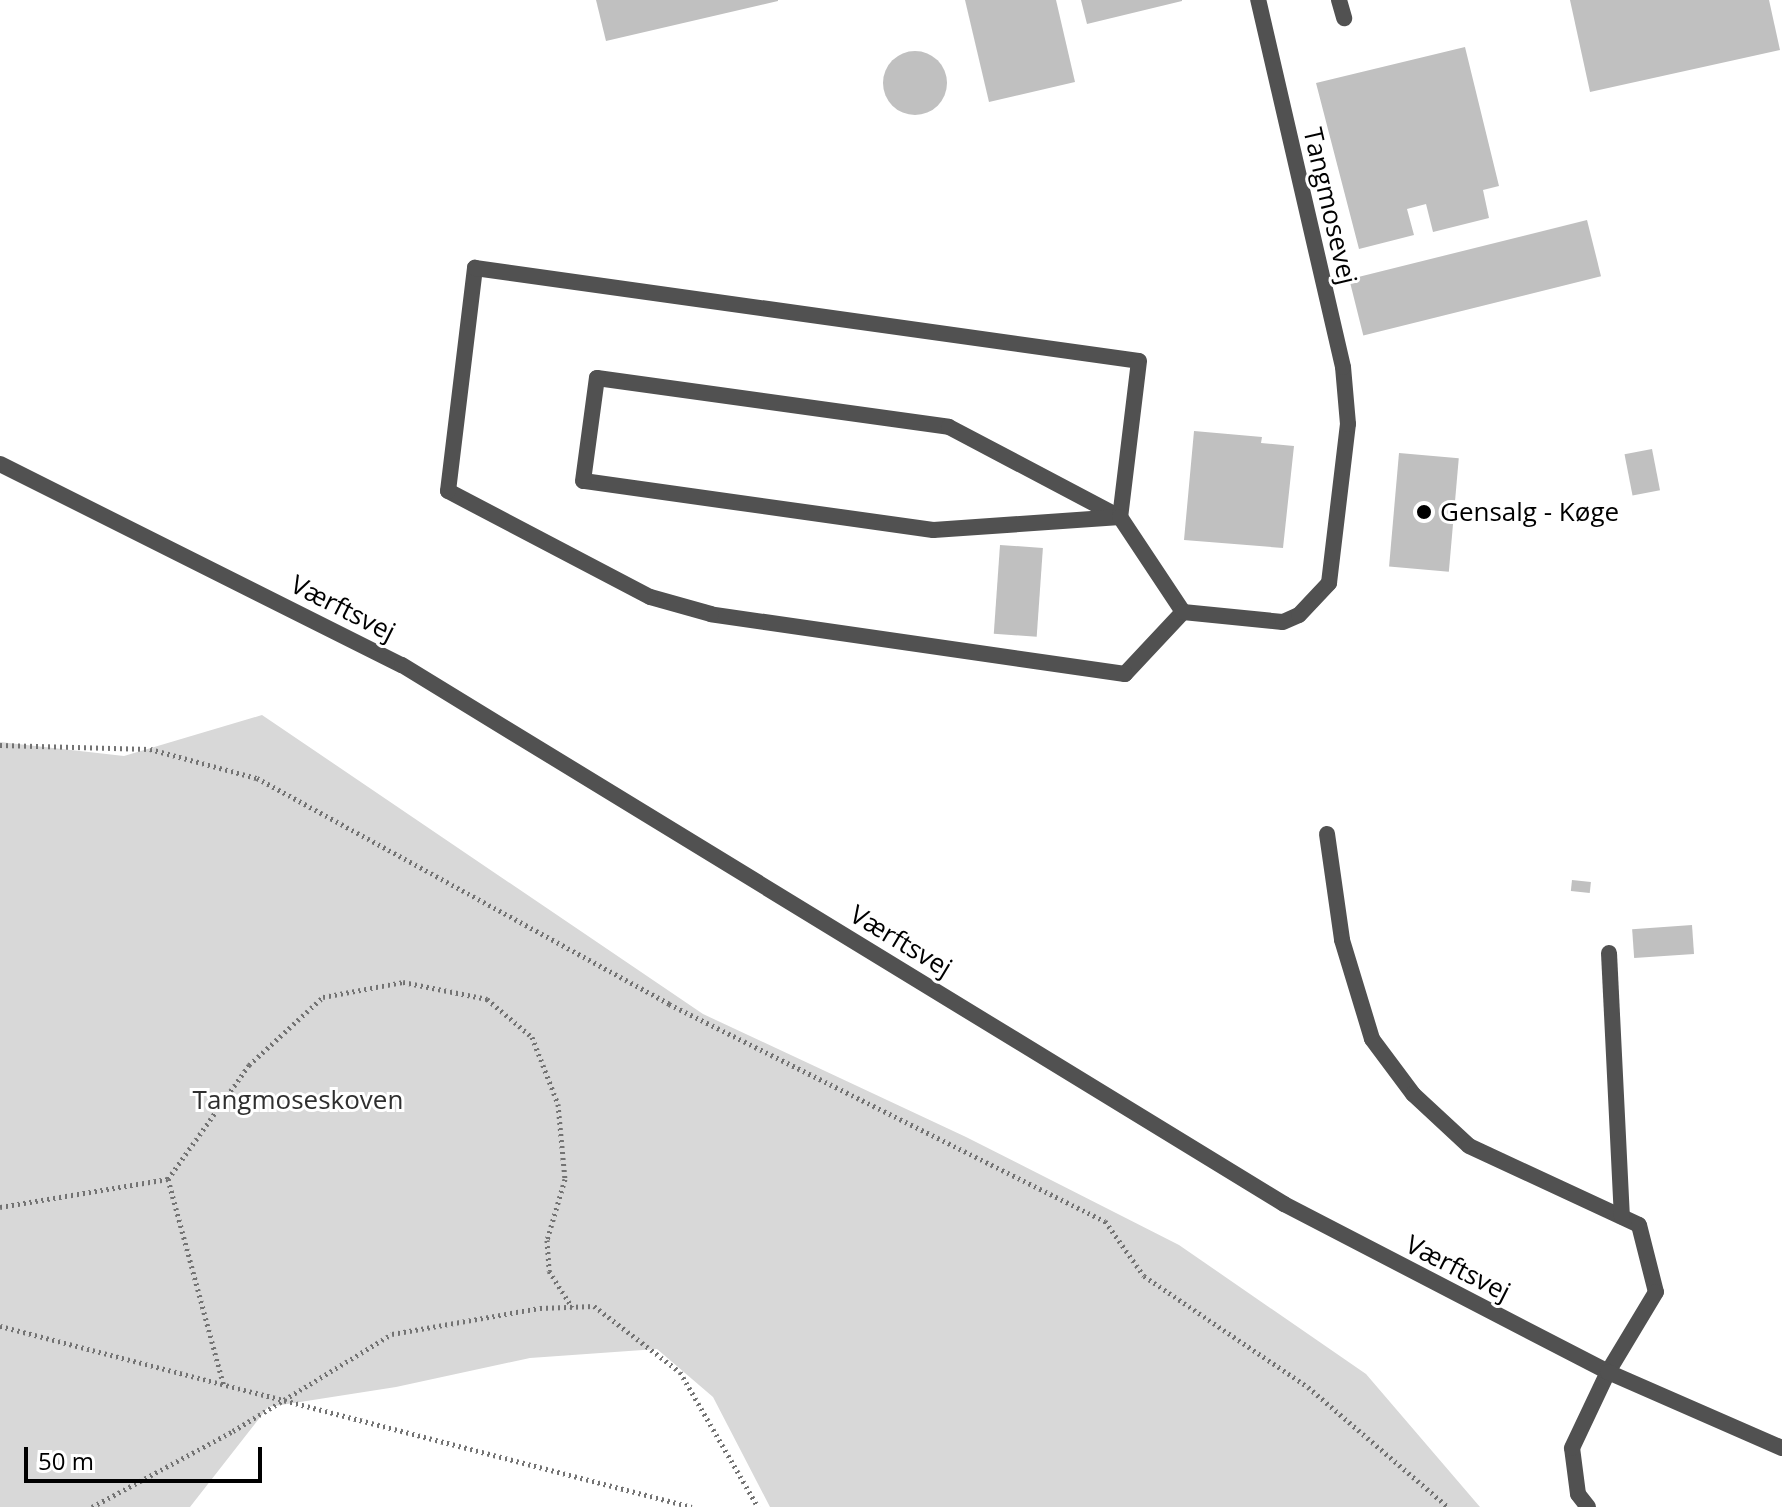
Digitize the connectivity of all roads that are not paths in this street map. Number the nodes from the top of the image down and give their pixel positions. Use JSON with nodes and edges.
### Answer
{"nodes":[{"id":1,"x":1258,"y":0,"type":"edge"},
{"id":2,"x":1339,"y":0,"type":"edge"},
{"id":3,"x":1344,"y":18,"type":"dead end"},
{"id":4,"x":0,"y":464,"type":"edge"},
{"id":5,"x":1120,"y":517,"type":"junction"},
{"id":6,"x":1183,"y":612,"type":"junction"},
{"id":7,"x":1327,"y":834,"type":"dead end"},
{"id":8,"x":1609,"y":953,"type":"dead end"},
{"id":9,"x":1622,"y":1217,"type":"junction"},
{"id":10,"x":1608,"y":1372,"type":"junction"},
{"id":11,"x":1782,"y":1448,"type":"edge"},
{"id":12,"x":1588,"y":1507,"type":"edge"}],
"edges":[{"from":1,"to":6,"type":"street","name":"Tangmosevej"},
{"from":2,"to":3,"type":"street"},
{"from":4,"to":10,"type":"street","name":"Værftsvej"},
{"from":5,"to":5,"type":"street"},
{"from":5,"to":6,"type":"street"},
{"from":5,"to":6,"type":"street"},
{"from":7,"to":9,"type":"street"},
{"from":8,"to":9,"type":"street"},
{"from":9,"to":10,"type":"street"},
{"from":10,"to":11,"type":"street","name":"Værftsvej"},
{"from":10,"to":12,"type":"street"}]}
